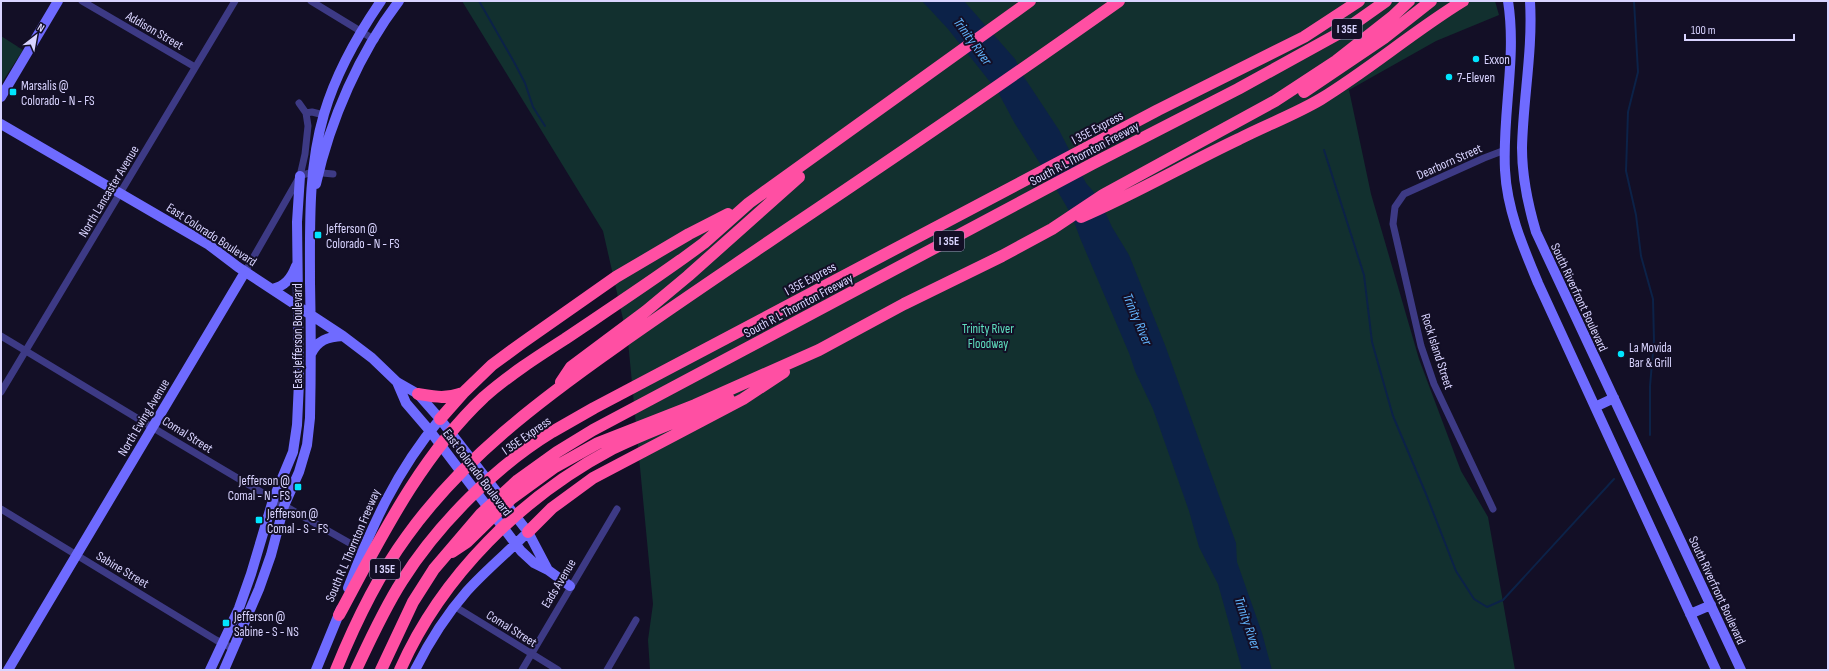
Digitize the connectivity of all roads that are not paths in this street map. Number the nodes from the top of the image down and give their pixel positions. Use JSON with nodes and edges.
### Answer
{"nodes":[{"id":1,"x":58,"y":1,"type":"edge"},
{"id":2,"x":82,"y":1,"type":"edge"},
{"id":3,"x":234,"y":1,"type":"edge"},
{"id":4,"x":311,"y":1,"type":"edge"},
{"id":5,"x":381,"y":1,"type":"edge"},
{"id":6,"x":399,"y":1,"type":"edge"},
{"id":7,"x":1030,"y":1,"type":"edge"},
{"id":8,"x":1119,"y":1,"type":"edge"},
{"id":9,"x":1358,"y":1,"type":"edge"},
{"id":10,"x":1386,"y":1,"type":"edge"},
{"id":11,"x":1409,"y":1,"type":"edge"},
{"id":12,"x":1431,"y":1,"type":"edge"},
{"id":13,"x":1463,"y":1,"type":"edge"},
{"id":14,"x":1508,"y":1,"type":"edge"},
{"id":15,"x":1530,"y":1,"type":"edge"},
{"id":16,"x":375,"y":40,"type":"junction"},
{"id":17,"x":1512,"y":61,"type":"junction"},
{"id":18,"x":1529,"y":63,"type":"junction"},
{"id":19,"x":1338,"y":64,"type":"junction"},
{"id":20,"x":195,"y":67,"type":"junction"},
{"id":21,"x":925,"y":76,"type":"junction"},
{"id":22,"x":1,"y":97,"type":"edge"},
{"id":23,"x":299,"y":103,"type":"dead end"},
{"id":24,"x":306,"y":113,"type":"junction"},
{"id":25,"x":324,"y":115,"type":"junction"},
{"id":26,"x":1,"y":124,"type":"edge"},
{"id":27,"x":1522,"y":149,"type":"junction"},
{"id":28,"x":1505,"y":150,"type":"junction"},
{"id":29,"x":315,"y":172,"type":"junction"},
{"id":30,"x":333,"y":174,"type":"dead end"},
{"id":31,"x":300,"y":176,"type":"junction"},
{"id":32,"x":121,"y":193,"type":"junction"},
{"id":33,"x":1404,"y":194,"type":"joint"},
{"id":34,"x":749,"y":203,"type":"junction"},
{"id":35,"x":1052,"y":229,"type":"junction"},
{"id":36,"x":297,"y":264,"type":"junction"},
{"id":37,"x":246,"y":272,"type":"junction"},
{"id":38,"x":272,"y":289,"type":"junction"},
{"id":39,"x":297,"y":305,"type":"junction"},
{"id":40,"x":311,"y":314,"type":"junction"},
{"id":41,"x":1,"y":336,"type":"edge"},
{"id":42,"x":343,"y":336,"type":"junction"},
{"id":43,"x":819,"y":350,"type":"junction"},
{"id":44,"x":26,"y":351,"type":"junction"},
{"id":45,"x":311,"y":354,"type":"junction"},
{"id":46,"x":581,"y":366,"type":"junction"},
{"id":47,"x":772,"y":380,"type":"junction"},
{"id":48,"x":398,"y":382,"type":"junction"},
{"id":49,"x":1,"y":392,"type":"edge"},
{"id":50,"x":463,"y":393,"type":"junction"},
{"id":51,"x":418,"y":394,"type":"junction"},
{"id":52,"x":1614,"y":398,"type":"junction"},
{"id":53,"x":1595,"y":407,"type":"junction"},
{"id":54,"x":440,"y":419,"type":"junction"},
{"id":55,"x":153,"y":426,"type":"junction"},
{"id":56,"x":430,"y":431,"type":"junction"},
{"id":57,"x":273,"y":500,"type":"junction"},
{"id":58,"x":284,"y":506,"type":"junction"},
{"id":59,"x":1,"y":509,"type":"edge"},
{"id":60,"x":616,"y":509,"type":"dead end"},
{"id":61,"x":1493,"y":509,"type":"dead end"},
{"id":62,"x":484,"y":518,"type":"junction"},
{"id":63,"x":528,"y":532,"type":"junction"},
{"id":64,"x":516,"y":544,"type":"junction"},
{"id":65,"x":362,"y":550,"type":"junction"},
{"id":66,"x":76,"y":555,"type":"junction"},
{"id":67,"x":548,"y":570,"type":"junction"},
{"id":68,"x":570,"y":586,"type":"junction"},
{"id":69,"x":1711,"y":605,"type":"junction"},
{"id":70,"x":454,"y":606,"type":"junction"},
{"id":71,"x":1690,"y":614,"type":"junction"},
{"id":72,"x":338,"y":615,"type":"junction"},
{"id":73,"x":636,"y":620,"type":"dead end"},
{"id":74,"x":223,"y":643,"type":"junction"},
{"id":75,"x":234,"y":648,"type":"junction"},
{"id":76,"x":531,"y":654,"type":"junction"},
{"id":77,"x":8,"y":670,"type":"edge"},
{"id":78,"x":210,"y":670,"type":"edge"},
{"id":79,"x":224,"y":670,"type":"edge"},
{"id":80,"x":316,"y":670,"type":"edge"},
{"id":81,"x":336,"y":670,"type":"edge"},
{"id":82,"x":356,"y":670,"type":"edge"},
{"id":83,"x":381,"y":670,"type":"edge"},
{"id":84,"x":400,"y":670,"type":"edge"},
{"id":85,"x":415,"y":670,"type":"edge"},
{"id":86,"x":522,"y":670,"type":"edge"},
{"id":87,"x":558,"y":670,"type":"edge"},
{"id":88,"x":608,"y":670,"type":"edge"},
{"id":89,"x":1716,"y":670,"type":"edge"},
{"id":90,"x":1741,"y":670,"type":"edge"}],
"edges":[{"from":1,"to":22,"type":"main road"},
{"from":2,"to":20,"type":"street","name":"Addison Street"},
{"from":3,"to":20,"type":"street","name":"North Lancaster Avenue"},
{"from":4,"to":16,"type":"street"},
{"from":5,"to":25,"type":"main road"},
{"from":6,"to":16,"type":"main road"},
{"from":7,"to":21,"type":"highway"},
{"from":8,"to":46,"type":"highway","number":"I 35E"},
{"from":9,"to":82,"type":"highway","name":"I 35E Express"},
{"from":10,"to":62,"type":"highway","name":"South R L Thornton Freeway","number":"I 35E"},
{"from":11,"to":19,"type":"highway"},
{"from":12,"to":19,"type":"highway"},
{"from":13,"to":35,"type":"highway"},
{"from":14,"to":17,"type":"main road"},
{"from":15,"to":18,"type":"main road","name":"South Riverfront Boulevard"},
{"from":16,"to":29,"type":"main road"},
{"from":17,"to":18,"type":"main road"},
{"from":17,"to":28,"type":"main road"},
{"from":18,"to":27,"type":"main road","name":"South Riverfront Boulevard"},
{"from":19,"to":35,"type":"highway"},
{"from":20,"to":32,"type":"street","name":"North Lancaster Avenue"},
{"from":21,"to":34,"type":"highway"},
{"from":21,"to":46,"type":"highway"},
{"from":23,"to":24,"type":"street"},
{"from":24,"to":25,"type":"street"},
{"from":24,"to":31,"type":"street","name":"North Ewing Avenue"},
{"from":25,"to":29,"type":"main road"},
{"from":26,"to":32,"type":"main road","name":"East Colorado Boulevard"},
{"from":27,"to":28,"type":"main road"},
{"from":27,"to":52,"type":"main road","name":"South Riverfront Boulevard"},
{"from":28,"to":33,"type":"street","name":"Dearborn Street"},
{"from":28,"to":53,"type":"main road"},
{"from":29,"to":30,"type":"street"},
{"from":29,"to":31,"type":"street"},
{"from":29,"to":40,"type":"main road","name":"East Jefferson Boulevard"},
{"from":31,"to":36,"type":"main road","name":"East Jefferson Boulevard"},
{"from":31,"to":37,"type":"street","name":"North Ewing Avenue"},
{"from":32,"to":37,"type":"main road","name":"East Colorado Boulevard"},
{"from":32,"to":44,"type":"street","name":"North Lancaster Avenue"},
{"from":33,"to":61,"type":"street","name":"Rock Island Street"},
{"from":34,"to":50,"type":"highway"},
{"from":34,"to":72,"type":"highway"},
{"from":35,"to":43,"type":"highway"},
{"from":36,"to":38,"type":"main road"},
{"from":36,"to":39,"type":"main road","name":"East Jefferson Boulevard"},
{"from":37,"to":38,"type":"main road","name":"East Colorado Boulevard"},
{"from":37,"to":55,"type":"main road","name":"North Ewing Avenue"},
{"from":38,"to":39,"type":"main road","name":"East Colorado Boulevard"},
{"from":39,"to":40,"type":"main road","name":"East Colorado Boulevard"},
{"from":39,"to":57,"type":"main road","name":"East Jefferson Boulevard"},
{"from":40,"to":42,"type":"main road","name":"East Colorado Boulevard"},
{"from":40,"to":45,"type":"main road","name":"East Jefferson Boulevard"},
{"from":41,"to":44,"type":"street","name":"Comal Street"},
{"from":42,"to":45,"type":"main road"},
{"from":42,"to":48,"type":"main road","name":"East Colorado Boulevard"},
{"from":43,"to":47,"type":"highway"},
{"from":43,"to":62,"type":"highway"},
{"from":44,"to":49,"type":"street","name":"North Lancaster Avenue"},
{"from":44,"to":55,"type":"street","name":"Comal Street"},
{"from":45,"to":58,"type":"main road","name":"East Jefferson Boulevard"},
{"from":46,"to":81,"type":"highway","number":"I 35E"},
{"from":47,"to":63,"type":"highway"},
{"from":47,"to":84,"type":"highway"},
{"from":48,"to":51,"type":"main road","name":"East Colorado Boulevard"},
{"from":48,"to":56,"type":"main road","name":"East Colorado Boulevard"},
{"from":50,"to":51,"type":"highway"},
{"from":50,"to":54,"type":"highway"},
{"from":51,"to":54,"type":"main road","name":"East Colorado Boulevard"},
{"from":52,"to":53,"type":"main road"},
{"from":52,"to":69,"type":"main road","name":"South Riverfront Boulevard"},
{"from":53,"to":71,"type":"main road"},
{"from":54,"to":56,"type":"main road","name":"South R L Thornton Freeway"},
{"from":54,"to":63,"type":"main road","name":"East Colorado Boulevard"},
{"from":55,"to":57,"type":"street","name":"Comal Street"},
{"from":55,"to":66,"type":"main road","name":"North Ewing Avenue"},
{"from":56,"to":64,"type":"main road","name":"East Colorado Boulevard"},
{"from":56,"to":65,"type":"main road","name":"South R L Thornton Freeway"},
{"from":57,"to":58,"type":"street","name":"Comal Street"},
{"from":57,"to":74,"type":"main road","name":"East Jefferson Boulevard"},
{"from":58,"to":65,"type":"street","name":"Comal Street"},
{"from":58,"to":75,"type":"main road","name":"East Jefferson Boulevard"},
{"from":59,"to":66,"type":"street","name":"Sabine Street"},
{"from":60,"to":68,"type":"street","name":"Eads Avenue"},
{"from":62,"to":83,"type":"highway"},
{"from":63,"to":64,"type":"main road"},
{"from":63,"to":67,"type":"main road","name":"East Colorado Boulevard"},
{"from":64,"to":67,"type":"main road","name":"East Colorado Boulevard"},
{"from":64,"to":70,"type":"main road"},
{"from":65,"to":72,"type":"main road","name":"South R L Thornton Freeway"},
{"from":66,"to":74,"type":"street","name":"Sabine Street"},
{"from":66,"to":77,"type":"main road","name":"North Ewing Avenue"},
{"from":67,"to":68,"type":"main road","name":"East Colorado Boulevard"},
{"from":68,"to":76,"type":"street","name":"Eads Avenue"},
{"from":69,"to":71,"type":"main road"},
{"from":69,"to":90,"type":"main road","name":"South Riverfront Boulevard"},
{"from":70,"to":76,"type":"street","name":"Comal Street"},
{"from":70,"to":85,"type":"main road"},
{"from":71,"to":89,"type":"main road"},
{"from":72,"to":80,"type":"main road","name":"South R L Thornton Freeway"},
{"from":73,"to":88,"type":"street"},
{"from":74,"to":75,"type":"street","name":"Sabine Street"},
{"from":74,"to":78,"type":"main road","name":"East Jefferson Boulevard"},
{"from":75,"to":79,"type":"main road","name":"East Jefferson Boulevard"},
{"from":76,"to":86,"type":"street","name":"Eads Avenue"},
{"from":76,"to":87,"type":"street","name":"Comal Street"}]}
